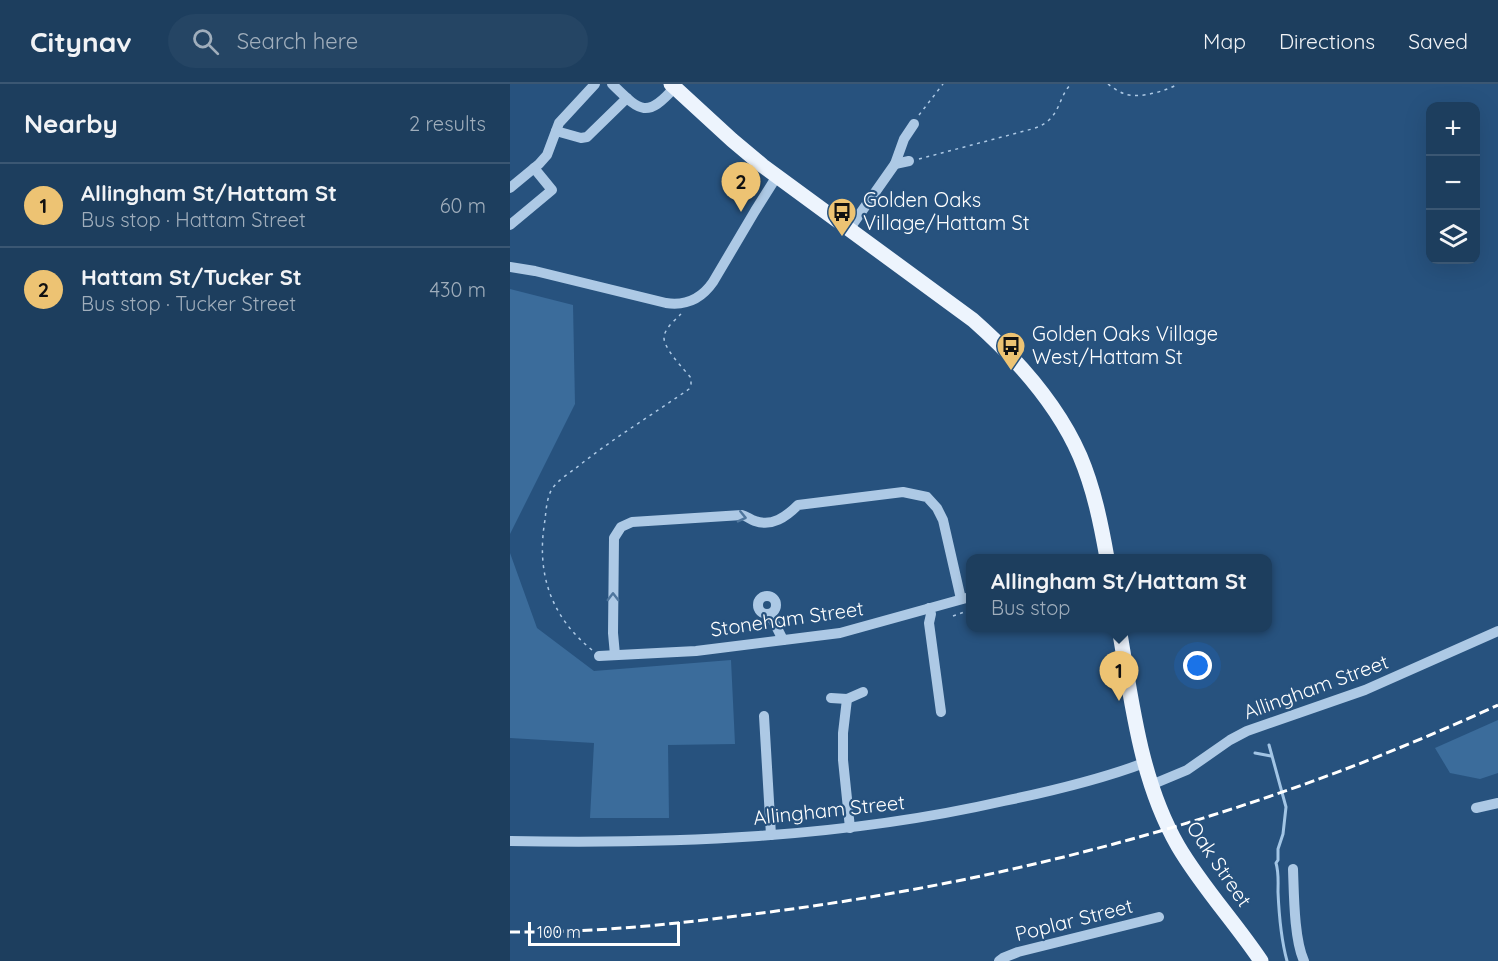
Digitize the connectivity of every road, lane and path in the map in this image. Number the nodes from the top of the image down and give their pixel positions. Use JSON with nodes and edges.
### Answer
{"nodes":[{"id":1,"x":595,"y":84,"type":"edge"},
{"id":2,"x":612,"y":84,"type":"edge"},
{"id":3,"x":943,"y":84,"type":"edge"},
{"id":4,"x":1071,"y":84,"type":"edge"},
{"id":5,"x":1108,"y":84,"type":"edge"},
{"id":6,"x":1178,"y":84,"type":"edge"},
{"id":7,"x":673,"y":86,"type":"edge"},
{"id":8,"x":627,"y":98,"type":"junction"},
{"id":9,"x":914,"y":124,"type":"joint"},
{"id":10,"x":556,"y":131,"type":"junction"},
{"id":11,"x":909,"y":161,"type":"joint"},
{"id":12,"x":895,"y":164,"type":"junction"},
{"id":13,"x":534,"y":168,"type":"junction"},
{"id":14,"x":777,"y":176,"type":"junction"},
{"id":15,"x":510,"y":188,"type":"edge"},
{"id":16,"x":510,"y":225,"type":"edge"},
{"id":17,"x":849,"y":228,"type":"junction"},
{"id":18,"x":510,"y":267,"type":"edge"},
{"id":19,"x":691,"y":301,"type":"junction"},
{"id":20,"x":1106,"y":554,"type":"edge"},
{"id":21,"x":966,"y":598,"type":"edge"},
{"id":22,"x":929,"y":608,"type":"junction"},
{"id":23,"x":966,"y":611,"type":"edge"},
{"id":24,"x":770,"y":614,"type":"dead end"},
{"id":25,"x":953,"y":616,"type":"dead end"},
{"id":26,"x":1498,"y":631,"type":"edge"},
{"id":27,"x":1120,"y":632,"type":"edge"},
{"id":28,"x":783,"y":640,"type":"junction"},
{"id":29,"x":615,"y":655,"type":"junction"},
{"id":30,"x":599,"y":656,"type":"joint"},
{"id":31,"x":863,"y":692,"type":"dead end"},
{"id":32,"x":831,"y":698,"type":"dead end"},
{"id":33,"x":847,"y":699,"type":"junction"},
{"id":34,"x":941,"y":712,"type":"dead end"},
{"id":35,"x":764,"y":716,"type":"dead end"},
{"id":36,"x":1144,"y":763,"type":"junction"},
{"id":37,"x":1151,"y":785,"type":"junction"},
{"id":38,"x":1498,"y":803,"type":"edge"},
{"id":39,"x":1476,"y":807,"type":"dead end"},
{"id":40,"x":850,"y":828,"type":"junction"},
{"id":41,"x":771,"y":835,"type":"junction"},
{"id":42,"x":510,"y":841,"type":"edge"},
{"id":43,"x":1293,"y":869,"type":"dead end"},
{"id":44,"x":1159,"y":917,"type":"dead end"},
{"id":45,"x":1301,"y":960,"type":"edge"},
{"id":46,"x":999,"y":961,"type":"edge"},
{"id":47,"x":1261,"y":961,"type":"edge"}],
"edges":[{"from":1,"to":10,"type":"street"},
{"from":2,"to":8,"type":"street"},
{"from":3,"to":9,"type":"path"},
{"from":4,"to":11,"type":"path"},
{"from":5,"to":6,"type":"path"},
{"from":7,"to":8,"type":"street"},
{"from":7,"to":14,"type":"main road"},
{"from":8,"to":10,"type":"street"},
{"from":9,"to":12,"type":"street"},
{"from":10,"to":13,"type":"street"},
{"from":11,"to":12,"type":"street"},
{"from":12,"to":17,"type":"street"},
{"from":13,"to":15,"type":"street"},
{"from":13,"to":16,"type":"street"},
{"from":14,"to":17,"type":"main road"},
{"from":14,"to":19,"type":"street"},
{"from":17,"to":20,"type":"main road"},
{"from":18,"to":19,"type":"street"},
{"from":19,"to":30,"type":"path"},
{"from":21,"to":22,"type":"street","name":"Stoneham Street"},
{"from":29,"to":21,"type":"street","name":"Stoneham Street","one_way":true},
{"from":22,"to":28,"type":"street","name":"Stoneham Street"},
{"from":22,"to":34,"type":"street"},
{"from":23,"to":25,"type":"path"},
{"from":24,"to":28,"type":"street"},
{"from":26,"to":37,"type":"street","name":"Allingham Street"},
{"from":27,"to":36,"type":"main road","name":"Oak Street"},
{"from":28,"to":29,"type":"street","name":"Stoneham Street"},
{"from":29,"to":30,"type":"street","name":"Stoneham Street"},
{"from":31,"to":33,"type":"street"},
{"from":32,"to":33,"type":"street"},
{"from":33,"to":40,"type":"street"},
{"from":35,"to":41,"type":"street"},
{"from":36,"to":37,"type":"main road","name":"Oak Street"},
{"from":36,"to":40,"type":"street","name":"Allingham Street"},
{"from":37,"to":47,"type":"main road","name":"Oak Street"},
{"from":38,"to":39,"type":"street"},
{"from":40,"to":41,"type":"street","name":"Allingham Street"},
{"from":41,"to":42,"type":"street","name":"Allingham Street"},
{"from":43,"to":45,"type":"street"},
{"from":44,"to":46,"type":"street","name":"Poplar Street"}]}
